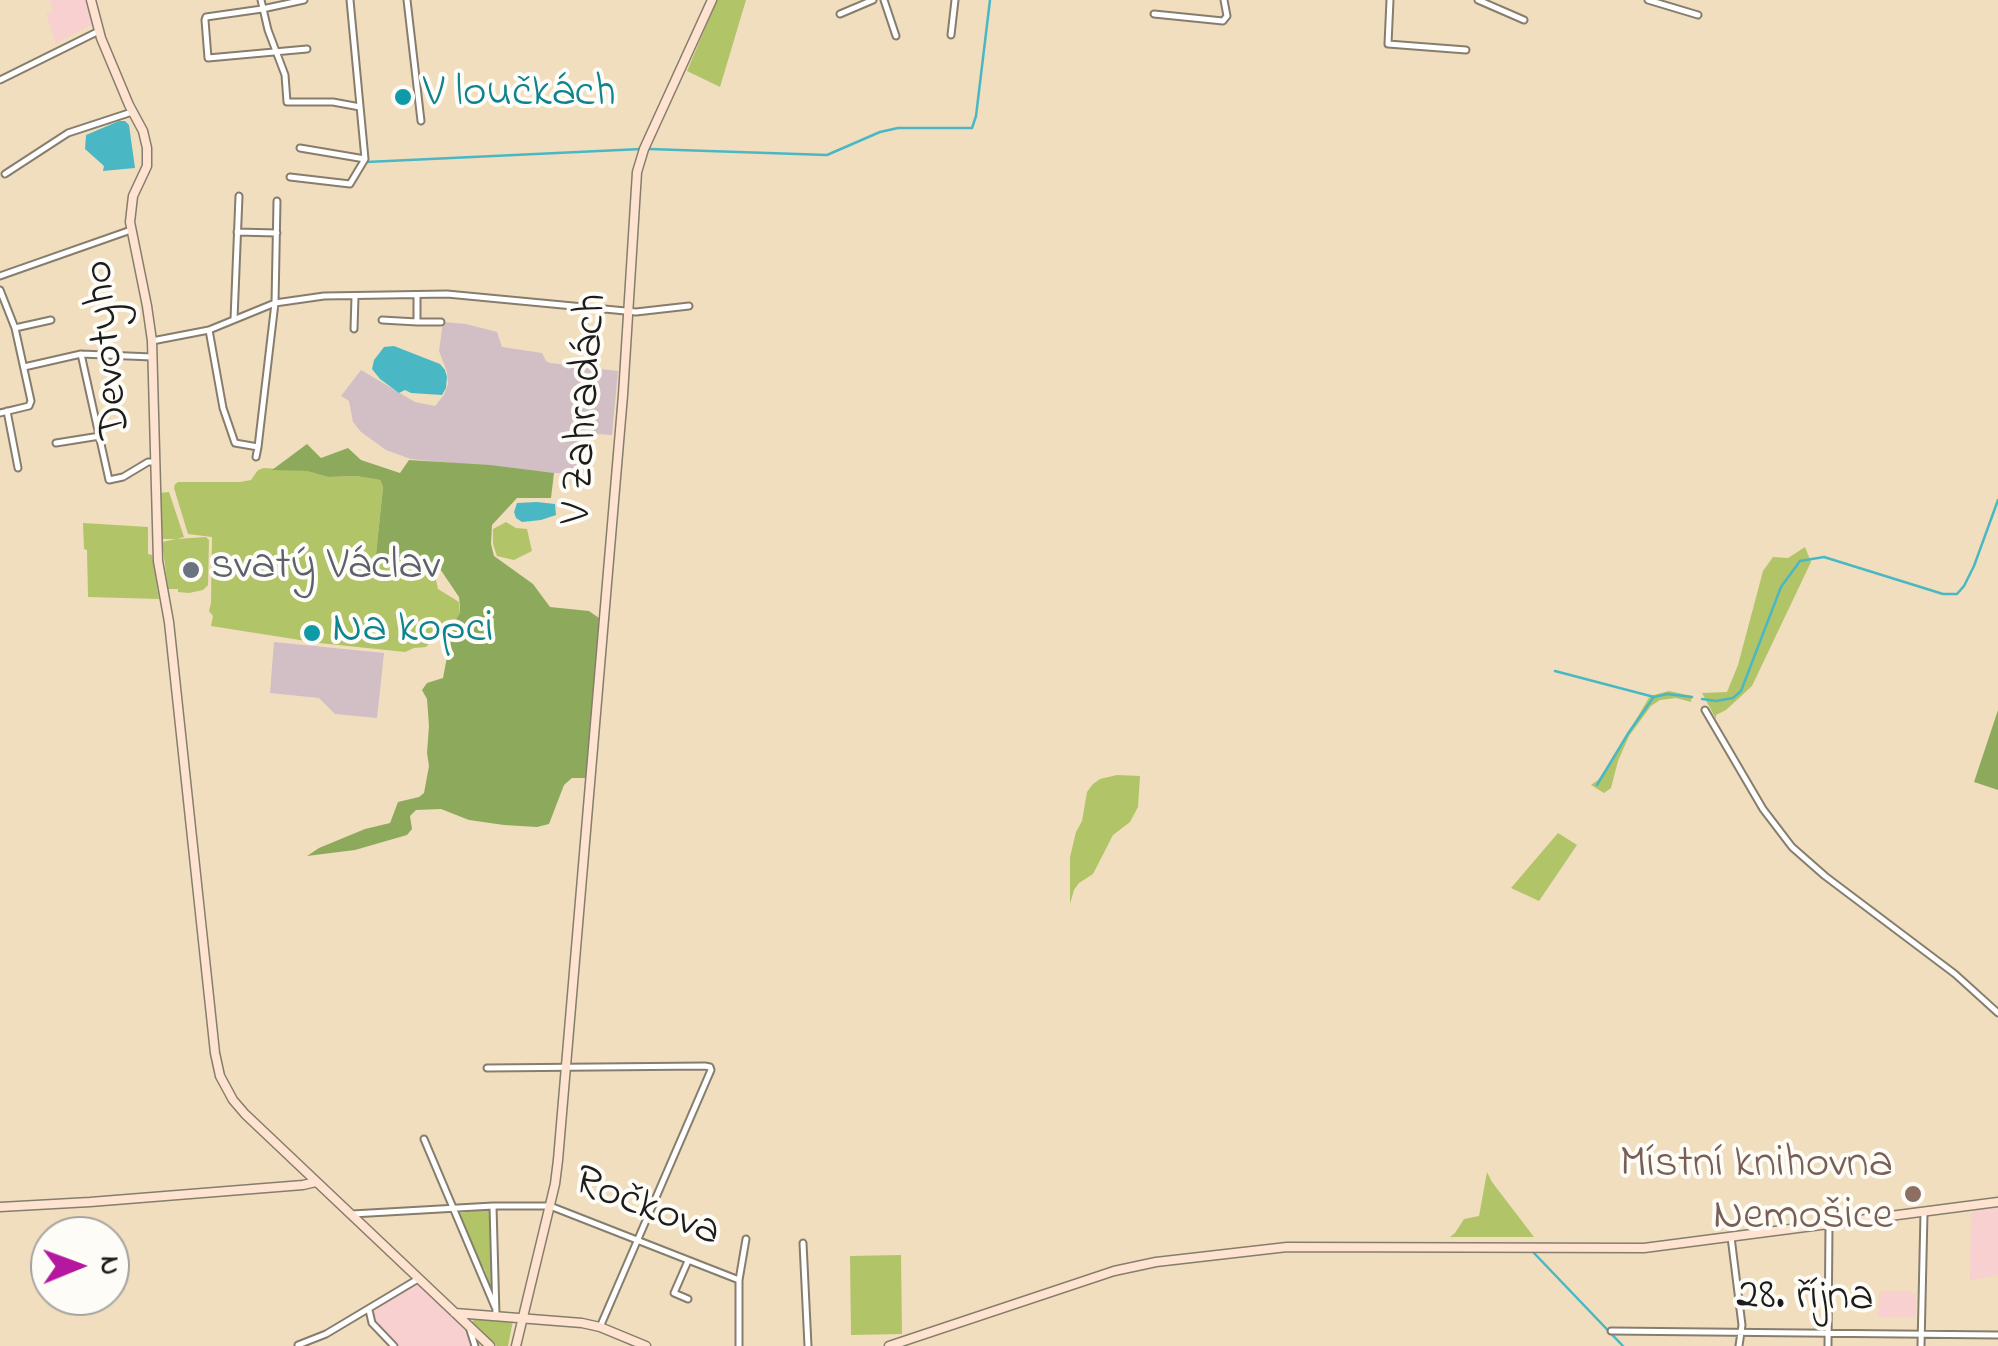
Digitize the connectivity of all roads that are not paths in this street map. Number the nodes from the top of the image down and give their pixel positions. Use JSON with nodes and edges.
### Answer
{"nodes":[{"id":1,"x":91,"y":0,"type":"edge"},
{"id":2,"x":261,"y":0,"type":"edge"},
{"id":3,"x":304,"y":0,"type":"edge"},
{"id":4,"x":350,"y":0,"type":"edge"},
{"id":5,"x":408,"y":0,"type":"edge"},
{"id":6,"x":712,"y":0,"type":"edge"},
{"id":7,"x":873,"y":0,"type":"edge"},
{"id":8,"x":884,"y":0,"type":"edge"},
{"id":9,"x":955,"y":0,"type":"edge"},
{"id":10,"x":1224,"y":0,"type":"edge"},
{"id":11,"x":1390,"y":0,"type":"edge"},
{"id":12,"x":1478,"y":0,"type":"edge"},
{"id":13,"x":1648,"y":0,"type":"edge"},
{"id":14,"x":262,"y":9,"type":"junction"},
{"id":15,"x":840,"y":14,"type":"dead end"},
{"id":16,"x":1154,"y":14,"type":"dead end"},
{"id":17,"x":1698,"y":15,"type":"dead end"},
{"id":18,"x":1524,"y":20,"type":"dead end"},
{"id":19,"x":98,"y":31,"type":"junction"},
{"id":20,"x":950,"y":35,"type":"dead end"},
{"id":21,"x":896,"y":36,"type":"dead end"},
{"id":22,"x":308,"y":48,"type":"dead end"},
{"id":23,"x":1466,"y":50,"type":"dead end"},
{"id":24,"x":276,"y":52,"type":"junction"},
{"id":25,"x":0,"y":80,"type":"edge"},
{"id":26,"x":360,"y":107,"type":"junction"},
{"id":27,"x":132,"y":112,"type":"junction"},
{"id":28,"x":420,"y":121,"type":"dead end"},
{"id":29,"x":300,"y":148,"type":"dead end"},
{"id":30,"x":365,"y":158,"type":"junction"},
{"id":31,"x":5,"y":174,"type":"dead end"},
{"id":32,"x":290,"y":177,"type":"dead end"},
{"id":33,"x":239,"y":196,"type":"dead end"},
{"id":34,"x":278,"y":201,"type":"dead end"},
{"id":35,"x":131,"y":230,"type":"junction"},
{"id":36,"x":237,"y":232,"type":"junction"},
{"id":37,"x":277,"y":233,"type":"junction"},
{"id":38,"x":0,"y":276,"type":"edge"},
{"id":39,"x":0,"y":290,"type":"edge"},
{"id":40,"x":417,"y":295,"type":"junction"},
{"id":41,"x":355,"y":296,"type":"junction"},
{"id":42,"x":276,"y":302,"type":"junction"},
{"id":43,"x":689,"y":306,"type":"dead end"},
{"id":44,"x":629,"y":311,"type":"junction"},
{"id":45,"x":234,"y":318,"type":"junction"},
{"id":46,"x":51,"y":320,"type":"dead end"},
{"id":47,"x":382,"y":320,"type":"dead end"},
{"id":48,"x":417,"y":322,"type":"junction"},
{"id":49,"x":441,"y":322,"type":"dead end"},
{"id":50,"x":15,"y":328,"type":"junction"},
{"id":51,"x":354,"y":329,"type":"dead end"},
{"id":52,"x":208,"y":330,"type":"junction"},
{"id":53,"x":152,"y":342,"type":"junction"},
{"id":54,"x":82,"y":354,"type":"junction"},
{"id":55,"x":152,"y":357,"type":"junction"},
{"id":56,"x":24,"y":367,"type":"junction"},
{"id":57,"x":4,"y":412,"type":"edge"},
{"id":58,"x":100,"y":436,"type":"junction"},
{"id":59,"x":56,"y":443,"type":"dead end"},
{"id":60,"x":258,"y":447,"type":"junction"},
{"id":61,"x":256,"y":457,"type":"dead end"},
{"id":62,"x":155,"y":462,"type":"junction"},
{"id":63,"x":18,"y":468,"type":"dead end"},
{"id":64,"x":1706,"y":710,"type":"dead end"},
{"id":65,"x":1998,"y":1012,"type":"edge"},
{"id":66,"x":565,"y":1067,"type":"junction"},
{"id":67,"x":487,"y":1068,"type":"dead end"},
{"id":68,"x":424,"y":1139,"type":"dead end"},
{"id":69,"x":316,"y":1182,"type":"junction"},
{"id":70,"x":1998,"y":1202,"type":"edge"},
{"id":71,"x":493,"y":1206,"type":"junction"},
{"id":72,"x":550,"y":1206,"type":"junction"},
{"id":73,"x":0,"y":1207,"type":"edge"},
{"id":74,"x":454,"y":1209,"type":"junction"},
{"id":75,"x":1924,"y":1213,"type":"junction"},
{"id":76,"x":350,"y":1214,"type":"junction"},
{"id":77,"x":1829,"y":1224,"type":"junction"},
{"id":78,"x":1731,"y":1237,"type":"junction"},
{"id":79,"x":746,"y":1238,"type":"dead end"},
{"id":80,"x":638,"y":1239,"type":"junction"},
{"id":81,"x":803,"y":1242,"type":"dead end"},
{"id":82,"x":688,"y":1261,"type":"junction"},
{"id":83,"x":418,"y":1279,"type":"junction"},
{"id":84,"x":740,"y":1280,"type":"junction"},
{"id":85,"x":688,"y":1299,"type":"dead end"},
{"id":86,"x":369,"y":1310,"type":"junction"},
{"id":87,"x":496,"y":1311,"type":"junction"},
{"id":88,"x":454,"y":1313,"type":"junction"},
{"id":89,"x":522,"y":1318,"type":"junction"},
{"id":90,"x":600,"y":1327,"type":"junction"},
{"id":91,"x":470,"y":1328,"type":"junction"},
{"id":92,"x":1611,"y":1331,"type":"dead end"},
{"id":93,"x":1741,"y":1332,"type":"junction"},
{"id":94,"x":1828,"y":1332,"type":"junction"},
{"id":95,"x":1921,"y":1334,"type":"junction"},
{"id":96,"x":1998,"y":1336,"type":"edge"},
{"id":97,"x":918,"y":1341,"type":"edge"},
{"id":98,"x":298,"y":1344,"type":"edge"},
{"id":99,"x":394,"y":1346,"type":"edge"},
{"id":100,"x":475,"y":1346,"type":"edge"},
{"id":101,"x":490,"y":1346,"type":"edge"},
{"id":102,"x":516,"y":1346,"type":"edge"},
{"id":103,"x":646,"y":1346,"type":"edge"},
{"id":104,"x":739,"y":1346,"type":"edge"},
{"id":105,"x":808,"y":1346,"type":"edge"},
{"id":106,"x":889,"y":1346,"type":"edge"},
{"id":107,"x":1739,"y":1346,"type":"edge"},
{"id":108,"x":1828,"y":1346,"type":"edge"},
{"id":109,"x":1921,"y":1346,"type":"edge"}],
"edges":[{"from":1,"to":19,"type":"street"},
{"from":2,"to":14,"type":"street"},
{"from":3,"to":14,"type":"street"},
{"from":4,"to":26,"type":"street"},
{"from":5,"to":28,"type":"street"},
{"from":6,"to":44,"type":"street","name":"V Zahradách"},
{"from":7,"to":15,"type":"street"},
{"from":8,"to":21,"type":"street"},
{"from":9,"to":20,"type":"street"},
{"from":10,"to":16,"type":"street"},
{"from":11,"to":23,"type":"street"},
{"from":12,"to":18,"type":"street"},
{"from":13,"to":17,"type":"street"},
{"from":14,"to":24,"type":"street"},
{"from":14,"to":24,"type":"street"},
{"from":19,"to":25,"type":"street"},
{"from":19,"to":27,"type":"street"},
{"from":22,"to":24,"type":"street"},
{"from":24,"to":26,"type":"street"},
{"from":26,"to":30,"type":"street"},
{"from":27,"to":31,"type":"street"},
{"from":27,"to":35,"type":"street"},
{"from":29,"to":30,"type":"street"},
{"from":30,"to":32,"type":"street"},
{"from":33,"to":36,"type":"street"},
{"from":34,"to":37,"type":"street"},
{"from":35,"to":38,"type":"street"},
{"from":35,"to":53,"type":"street","name":"Devotyho"},
{"from":36,"to":37,"type":"street"},
{"from":36,"to":45,"type":"street"},
{"from":37,"to":42,"type":"street"},
{"from":39,"to":50,"type":"street"},
{"from":40,"to":41,"type":"street"},
{"from":40,"to":44,"type":"street"},
{"from":40,"to":48,"type":"street"},
{"from":41,"to":42,"type":"street"},
{"from":41,"to":51,"type":"street"},
{"from":42,"to":45,"type":"street"},
{"from":42,"to":60,"type":"street"},
{"from":43,"to":44,"type":"street"},
{"from":44,"to":66,"type":"street","name":"V Zahradách"},
{"from":45,"to":52,"type":"street"},
{"from":46,"to":50,"type":"street"},
{"from":47,"to":48,"type":"street"},
{"from":48,"to":49,"type":"street"},
{"from":50,"to":56,"type":"street"},
{"from":52,"to":53,"type":"street"},
{"from":52,"to":60,"type":"street"},
{"from":53,"to":55,"type":"street","name":"Devotyho"},
{"from":54,"to":55,"type":"street"},
{"from":54,"to":56,"type":"street"},
{"from":54,"to":58,"type":"street"},
{"from":55,"to":62,"type":"street","name":"Devotyho"},
{"from":56,"to":57,"type":"street"},
{"from":57,"to":63,"type":"street"},
{"from":58,"to":59,"type":"street"},
{"from":58,"to":62,"type":"street"},
{"from":60,"to":61,"type":"street"},
{"from":62,"to":69,"type":"street","name":"Devotyho"},
{"from":64,"to":65,"type":"street"},
{"from":66,"to":67,"type":"street"},
{"from":66,"to":72,"type":"street","name":"V Zahradách"},
{"from":66,"to":80,"type":"street"},
{"from":68,"to":74,"type":"street"},
{"from":69,"to":73,"type":"street"},
{"from":69,"to":76,"type":"street","name":"Devotyho"},
{"from":70,"to":75,"type":"street"},
{"from":71,"to":72,"type":"street","name":"Ročkova"},
{"from":71,"to":74,"type":"street","name":"Ročkova"},
{"from":71,"to":87,"type":"street"},
{"from":72,"to":80,"type":"street","name":"Ročkova"},
{"from":72,"to":89,"type":"street","name":"V Zahradách"},
{"from":74,"to":76,"type":"street","name":"Ročkova"},
{"from":74,"to":87,"type":"street"},
{"from":75,"to":77,"type":"street"},
{"from":75,"to":95,"type":"street"},
{"from":76,"to":83,"type":"street","name":"Devotyho"},
{"from":77,"to":78,"type":"street"},
{"from":77,"to":94,"type":"street"},
{"from":78,"to":93,"type":"street"},
{"from":78,"to":97,"type":"street"},
{"from":79,"to":84,"type":"street"},
{"from":80,"to":82,"type":"street","name":"Ročkova"},
{"from":80,"to":90,"type":"street"},
{"from":81,"to":105,"type":"street"},
{"from":82,"to":84,"type":"street","name":"Ročkova"},
{"from":82,"to":85,"type":"street"},
{"from":83,"to":86,"type":"street"},
{"from":83,"to":88,"type":"street","name":"Devotyho"},
{"from":84,"to":104,"type":"street"},
{"from":86,"to":98,"type":"street"},
{"from":86,"to":99,"type":"street"},
{"from":87,"to":88,"type":"street"},
{"from":87,"to":89,"type":"street"},
{"from":88,"to":91,"type":"street","name":"Devotyho"},
{"from":89,"to":90,"type":"street"},
{"from":89,"to":102,"type":"street","name":"V Zahradách"},
{"from":90,"to":103,"type":"street"},
{"from":91,"to":100,"type":"street"},
{"from":91,"to":101,"type":"street","name":"Devotyho"},
{"from":92,"to":93,"type":"street","name":"28. října"},
{"from":93,"to":94,"type":"street","name":"28. října"},
{"from":93,"to":107,"type":"street"},
{"from":94,"to":95,"type":"street","name":"28. října"},
{"from":94,"to":108,"type":"street"},
{"from":95,"to":96,"type":"street","name":"28. října"},
{"from":95,"to":109,"type":"street"},
{"from":97,"to":106,"type":"street"}]}
